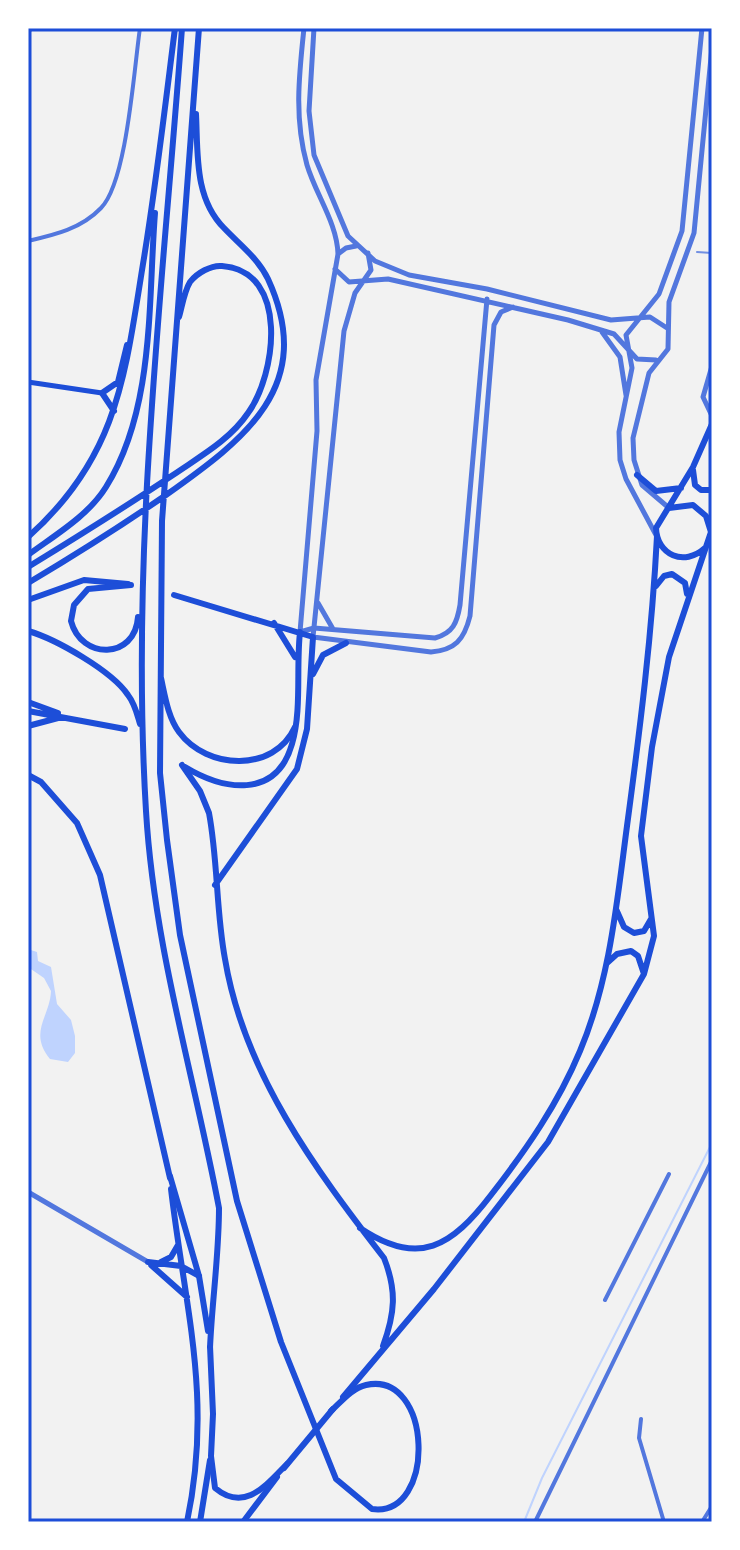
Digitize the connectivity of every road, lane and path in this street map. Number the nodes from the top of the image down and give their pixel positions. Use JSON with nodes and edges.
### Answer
{"nodes":[{"id":1,"x":140,"y":28,"type":"edge"},
{"id":2,"x":175,"y":28,"type":"edge"},
{"id":3,"x":182,"y":28,"type":"edge"},
{"id":4,"x":199,"y":28,"type":"edge"},
{"id":5,"x":304,"y":28,"type":"edge"},
{"id":6,"x":314,"y":28,"type":"edge"},
{"id":7,"x":702,"y":28,"type":"edge"},
{"id":8,"x":712,"y":47,"type":"edge"},
{"id":9,"x":195,"y":84,"type":"junction"},
{"id":10,"x":309,"y":111,"type":"junction"},
{"id":11,"x":298,"y":116,"type":"junction"},
{"id":12,"x":690,"y":165,"type":"junction"},
{"id":13,"x":158,"y":169,"type":"junction"},
{"id":14,"x":700,"y":187,"type":"junction"},
{"id":15,"x":683,"y":227,"type":"junction"},
{"id":16,"x":694,"y":233,"type":"junction"},
{"id":17,"x":28,"y":241,"type":"edge"},
{"id":18,"x":361,"y":248,"type":"junction"},
{"id":19,"x":368,"y":253,"type":"junction"},
{"id":20,"x":338,"y":254,"type":"junction"},
{"id":21,"x":335,"y":268,"type":"junction"},
{"id":22,"x":363,"y":280,"type":"junction"},
{"id":23,"x":506,"y":294,"type":"junction"},
{"id":24,"x":487,"y":299,"type":"junction"},
{"id":25,"x":513,"y":307,"type":"junction"},
{"id":26,"x":136,"y":311,"type":"junction"},
{"id":27,"x":637,"y":320,"type":"junction"},
{"id":28,"x":667,"y":328,"type":"junction"},
{"id":29,"x":600,"y":330,"type":"junction"},
{"id":30,"x":175,"y":332,"type":"junction"},
{"id":31,"x":627,"y":348,"type":"junction"},
{"id":32,"x":658,"y":359,"type":"junction"},
{"id":33,"x":712,"y":366,"type":"edge"},
{"id":34,"x":28,"y":382,"type":"edge"},
{"id":35,"x":102,"y":393,"type":"junction"},
{"id":36,"x":626,"y":400,"type":"junction"},
{"id":37,"x":114,"y":413,"type":"junction"},
{"id":38,"x":712,"y":416,"type":"edge"},
{"id":39,"x":712,"y":424,"type":"edge"},
{"id":40,"x":693,"y":467,"type":"junction"},
{"id":41,"x":637,"y":475,"type":"junction"},
{"id":42,"x":681,"y":488,"type":"junction"},
{"id":43,"x":712,"y":490,"type":"edge"},
{"id":44,"x":669,"y":508,"type":"junction"},
{"id":45,"x":712,"y":531,"type":"edge"},
{"id":46,"x":657,"y":536,"type":"junction"},
{"id":47,"x":28,"y":537,"type":"edge"},
{"id":48,"x":709,"y":540,"type":"junction"},
{"id":49,"x":28,"y":555,"type":"edge"},
{"id":50,"x":28,"y":567,"type":"edge"},
{"id":51,"x":473,"y":576,"type":"junction"},
{"id":52,"x":462,"y":577,"type":"junction"},
{"id":53,"x":142,"y":582,"type":"junction"},
{"id":54,"x":28,"y":583,"type":"edge"},
{"id":55,"x":654,"y":591,"type":"junction"},
{"id":56,"x":174,"y":595,"type":"dead end"},
{"id":57,"x":687,"y":597,"type":"junction"},
{"id":58,"x":28,"y":600,"type":"edge"},
{"id":59,"x":317,"y":602,"type":"junction"},
{"id":60,"x":274,"y":623,"type":"junction"},
{"id":61,"x":314,"y":628,"type":"junction"},
{"id":62,"x":334,"y":630,"type":"junction"},
{"id":63,"x":28,"y":631,"type":"edge"},
{"id":64,"x":300,"y":632,"type":"junction"},
{"id":65,"x":313,"y":637,"type":"junction"},
{"id":66,"x":346,"y":643,"type":"junction"},
{"id":67,"x":297,"y":661,"type":"junction"},
{"id":68,"x":158,"y":667,"type":"junction"},
{"id":69,"x":310,"y":681,"type":"junction"},
{"id":70,"x":28,"y":702,"type":"edge"},
{"id":71,"x":28,"y":711,"type":"edge"},
{"id":72,"x":73,"y":718,"type":"junction"},
{"id":73,"x":28,"y":726,"type":"edge"},
{"id":74,"x":295,"y":727,"type":"junction"},
{"id":75,"x":125,"y":729,"type":"dead end"},
{"id":76,"x":143,"y":735,"type":"junction"},
{"id":77,"x":28,"y":772,"type":"edge"},
{"id":78,"x":215,"y":885,"type":"junction"},
{"id":79,"x":616,"y":905,"type":"junction"},
{"id":80,"x":653,"y":915,"type":"junction"},
{"id":81,"x":606,"y":964,"type":"junction"},
{"id":82,"x":644,"y":974,"type":"junction"},
{"id":83,"x":712,"y":1160,"type":"edge"},
{"id":84,"x":669,"y":1174,"type":"dead end"},
{"id":85,"x":170,"y":1176,"type":"junction"},
{"id":86,"x":28,"y":1192,"type":"edge"},
{"id":87,"x":360,"y":1228,"type":"junction"},
{"id":88,"x":178,"y":1245,"type":"junction"},
{"id":89,"x":148,"y":1262,"type":"junction"},
{"id":90,"x":181,"y":1266,"type":"junction"},
{"id":91,"x":199,"y":1276,"type":"junction"},
{"id":92,"x":188,"y":1298,"type":"junction"},
{"id":93,"x":605,"y":1300,"type":"dead end"},
{"id":94,"x":210,"y":1348,"type":"junction"},
{"id":95,"x":381,"y":1352,"type":"junction"},
{"id":96,"x":331,"y":1411,"type":"junction"},
{"id":97,"x":641,"y":1419,"type":"dead end"},
{"id":98,"x":211,"y":1456,"type":"junction"},
{"id":99,"x":287,"y":1464,"type":"junction"},
{"id":100,"x":712,"y":1506,"type":"edge"},
{"id":101,"x":187,"y":1522,"type":"edge"},
{"id":102,"x":200,"y":1522,"type":"edge"},
{"id":103,"x":243,"y":1522,"type":"edge"},
{"id":104,"x":535,"y":1522,"type":"edge"},
{"id":105,"x":664,"y":1522,"type":"edge"},
{"id":106,"x":702,"y":1522,"type":"edge"}],
"edges":[{"from":1,"to":17,"type":"street"},
{"from":2,"to":13,"type":"main road"},
{"from":3,"to":53,"type":"main road"},
{"from":4,"to":9,"type":"main road"},
{"from":5,"to":11,"type":"street"},
{"from":6,"to":10,"type":"street"},
{"from":7,"to":12,"type":"street"},
{"from":8,"to":14,"type":"street"},
{"from":9,"to":30,"type":"main road"},
{"from":9,"to":54,"type":"main road"},
{"from":10,"to":11,"type":"street"},
{"from":10,"to":18,"type":"street"},
{"from":11,"to":20,"type":"street"},
{"from":12,"to":14,"type":"street"},
{"from":12,"to":15,"type":"street"},
{"from":13,"to":26,"type":"main road"},
{"from":13,"to":49,"type":"main road"},
{"from":14,"to":16,"type":"street"},
{"from":15,"to":16,"type":"street"},
{"from":15,"to":27,"type":"street"},
{"from":16,"to":28,"type":"street"},
{"from":18,"to":19,"type":"street"},
{"from":18,"to":20,"type":"street"},
{"from":19,"to":22,"type":"street"},
{"from":19,"to":23,"type":"street"},
{"from":20,"to":21,"type":"street"},
{"from":21,"to":22,"type":"street"},
{"from":21,"to":64,"type":"street"},
{"from":22,"to":24,"type":"street"},
{"from":22,"to":59,"type":"street"},
{"from":23,"to":24,"type":"street"},
{"from":23,"to":27,"type":"street"},
{"from":24,"to":25,"type":"street"},
{"from":24,"to":52,"type":"street"},
{"from":25,"to":29,"type":"street"},
{"from":25,"to":51,"type":"street"},
{"from":26,"to":35,"type":"main road"},
{"from":26,"to":37,"type":"main road"},
{"from":27,"to":28,"type":"street"},
{"from":27,"to":31,"type":"street"},
{"from":28,"to":32,"type":"street"},
{"from":29,"to":31,"type":"street"},
{"from":29,"to":36,"type":"street"},
{"from":30,"to":50,"type":"main road"},
{"from":30,"to":68,"type":"main road"},
{"from":31,"to":32,"type":"street"},
{"from":31,"to":36,"type":"street"},
{"from":32,"to":41,"type":"street"},
{"from":33,"to":38,"type":"street"},
{"from":34,"to":35,"type":"main road"},
{"from":35,"to":37,"type":"main road"},
{"from":36,"to":46,"type":"street"},
{"from":37,"to":47,"type":"main road"},
{"from":39,"to":40,"type":"main road"},
{"from":40,"to":42,"type":"main road"},
{"from":40,"to":43,"type":"main road"},
{"from":41,"to":42,"type":"main road"},
{"from":41,"to":44,"type":"street"},
{"from":42,"to":44,"type":"main road"},
{"from":44,"to":46,"type":"main road"},
{"from":44,"to":48,"type":"main road"},
{"from":45,"to":48,"type":"main road"},
{"from":46,"to":48,"type":"main road"},
{"from":46,"to":55,"type":"main road"},
{"from":48,"to":57,"type":"main road"},
{"from":51,"to":52,"type":"street"},
{"from":51,"to":66,"type":"street"},
{"from":52,"to":62,"type":"street"},
{"from":53,"to":58,"type":"main road"},
{"from":53,"to":76,"type":"main road"},
{"from":55,"to":57,"type":"main road"},
{"from":55,"to":79,"type":"main road"},
{"from":56,"to":60,"type":"main road"},
{"from":57,"to":80,"type":"main road"},
{"from":59,"to":61,"type":"street"},
{"from":59,"to":62,"type":"street"},
{"from":60,"to":64,"type":"main road"},
{"from":60,"to":67,"type":"main road"},
{"from":61,"to":62,"type":"street"},
{"from":61,"to":64,"type":"street"},
{"from":61,"to":65,"type":"street"},
{"from":63,"to":76,"type":"main road"},
{"from":64,"to":65,"type":"main road"},
{"from":64,"to":67,"type":"main road"},
{"from":65,"to":66,"type":"street"},
{"from":65,"to":69,"type":"main road"},
{"from":66,"to":69,"type":"main road"},
{"from":67,"to":74,"type":"main road"},
{"from":68,"to":74,"type":"main road"},
{"from":68,"to":96,"type":"main road"},
{"from":69,"to":78,"type":"main road"},
{"from":70,"to":72,"type":"main road"},
{"from":71,"to":72,"type":"main road"},
{"from":72,"to":73,"type":"main road"},
{"from":72,"to":75,"type":"main road"},
{"from":74,"to":78,"type":"main road"},
{"from":76,"to":94,"type":"main road"},
{"from":77,"to":85,"type":"main road"},
{"from":78,"to":87,"type":"main road"},
{"from":79,"to":80,"type":"main road"},
{"from":79,"to":81,"type":"main road"},
{"from":80,"to":82,"type":"main road"},
{"from":81,"to":82,"type":"main road"},
{"from":81,"to":87,"type":"main road"},
{"from":82,"to":95,"type":"main road"},
{"from":83,"to":104,"type":"street"},
{"from":84,"to":93,"type":"street"},
{"from":85,"to":88,"type":"main road"},
{"from":85,"to":91,"type":"main road"},
{"from":86,"to":89,"type":"street"},
{"from":87,"to":95,"type":"main road"},
{"from":88,"to":89,"type":"main road"},
{"from":88,"to":90,"type":"main road"},
{"from":89,"to":90,"type":"main road"},
{"from":89,"to":92,"type":"main road"},
{"from":90,"to":91,"type":"main road"},
{"from":90,"to":92,"type":"main road"},
{"from":91,"to":94,"type":"main road"},
{"from":92,"to":101,"type":"main road"},
{"from":94,"to":98,"type":"main road"},
{"from":95,"to":96,"type":"main road"},
{"from":96,"to":99,"type":"main road"},
{"from":97,"to":105,"type":"street"},
{"from":98,"to":99,"type":"main road"},
{"from":98,"to":102,"type":"main road"},
{"from":99,"to":103,"type":"main road"},
{"from":100,"to":106,"type":"street"}]}
